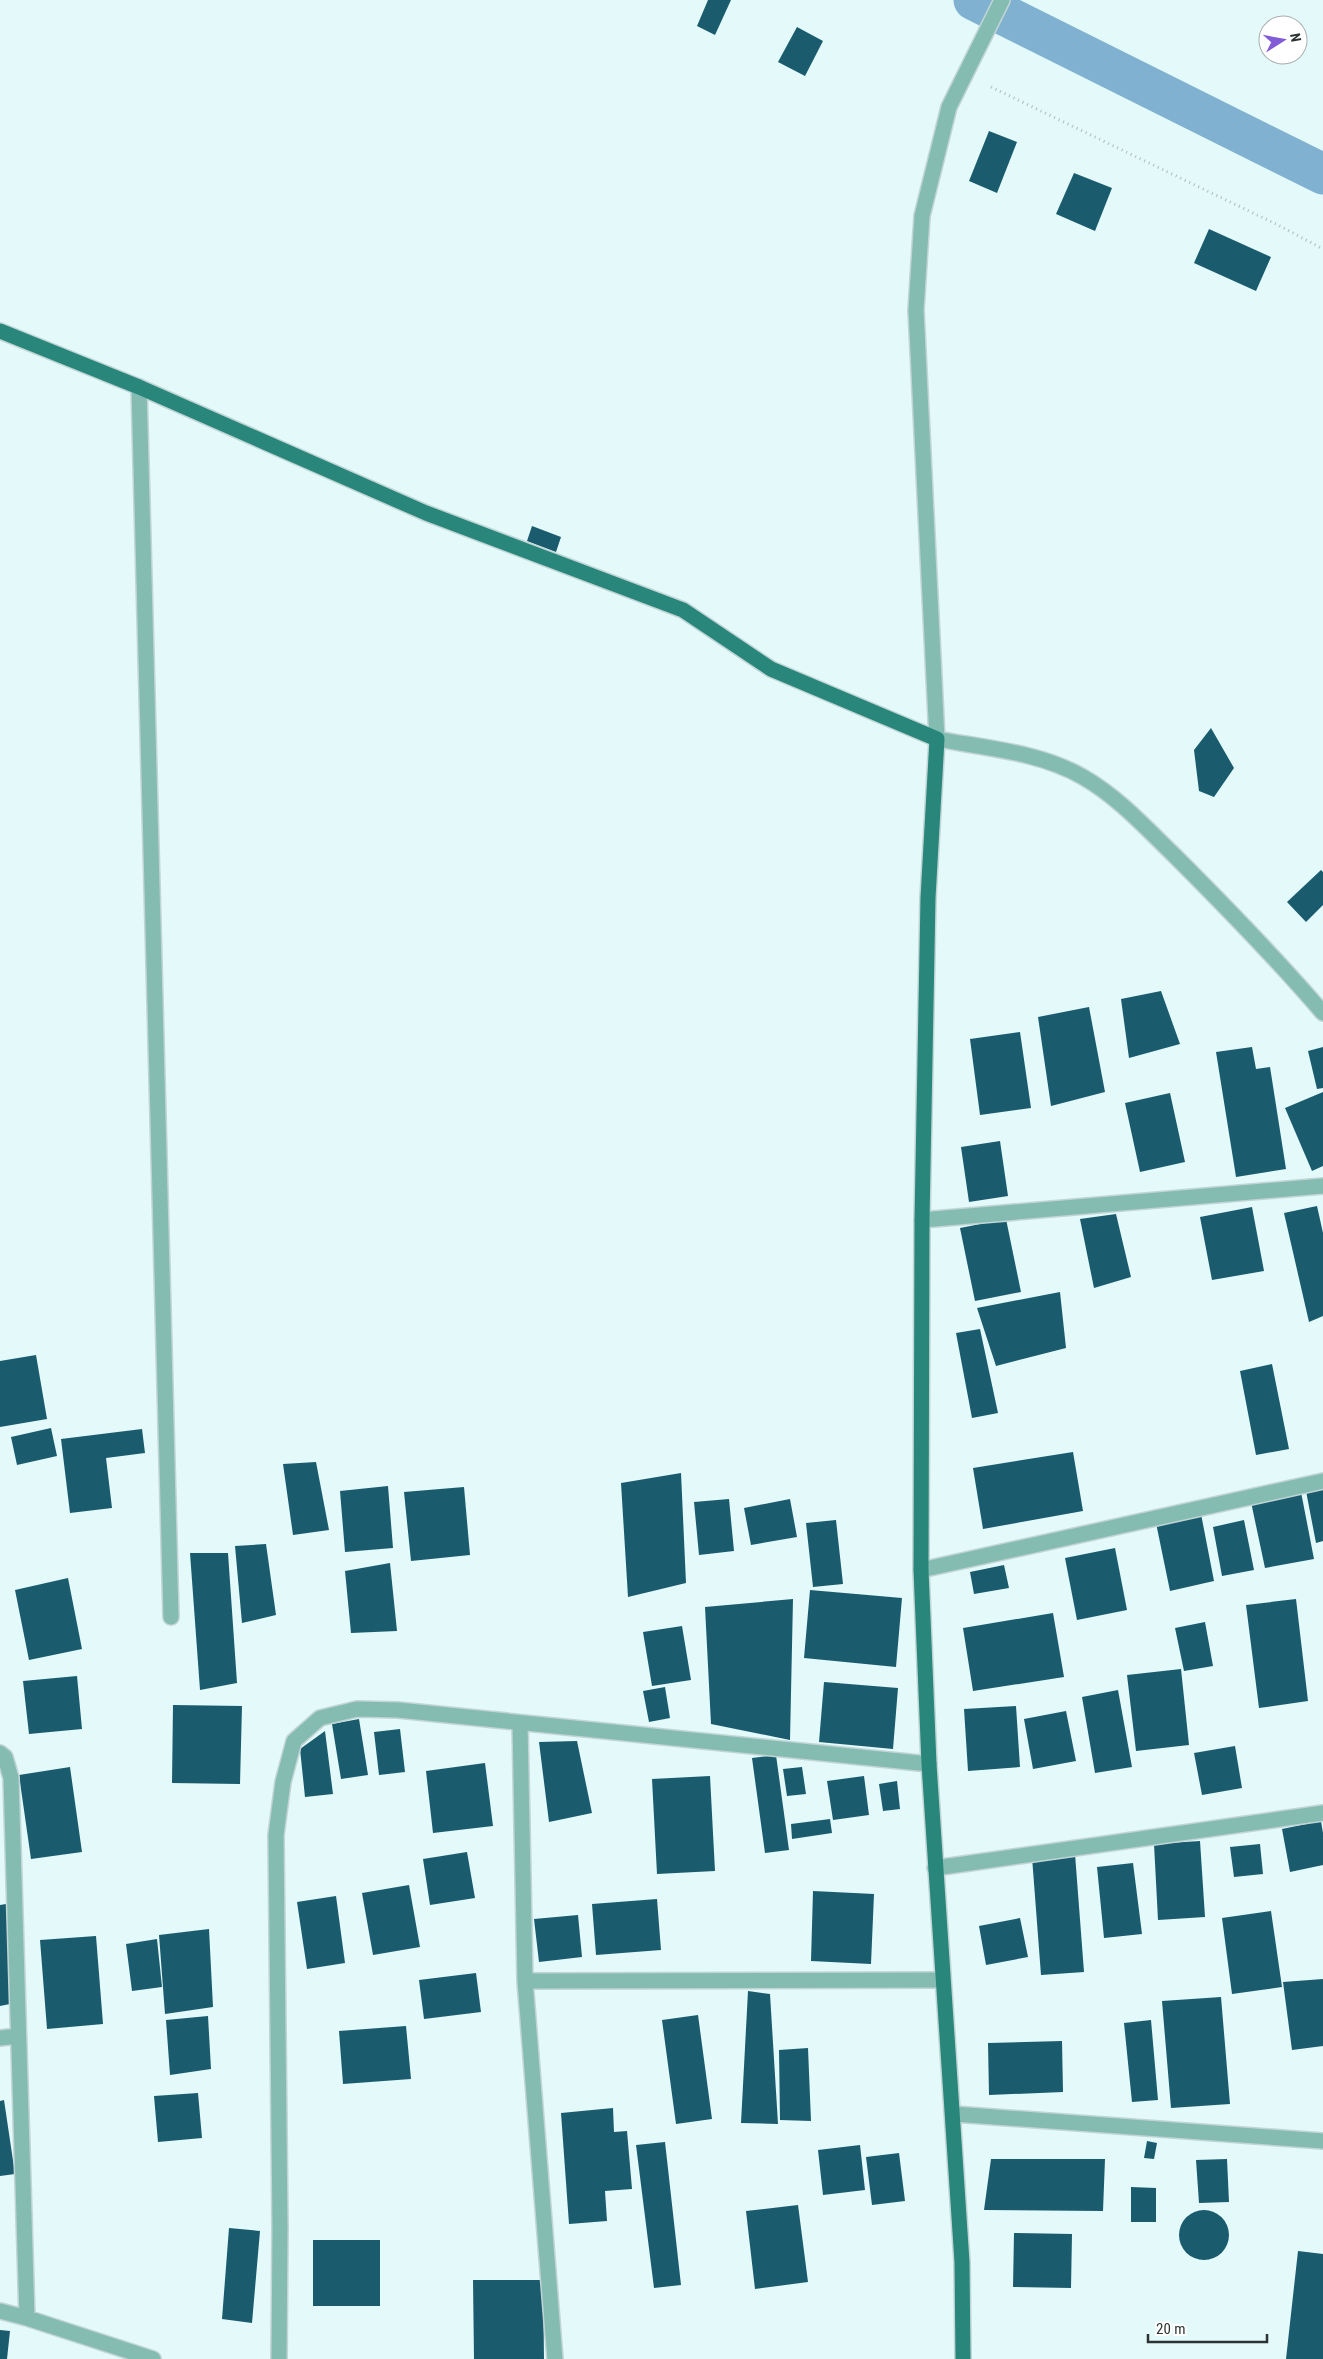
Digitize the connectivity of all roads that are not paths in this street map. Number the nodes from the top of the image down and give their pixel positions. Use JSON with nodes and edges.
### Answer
{"nodes":[{"id":1,"x":1002,"y":0,"type":"edge"},
{"id":2,"x":0,"y":331,"type":"edge"},
{"id":3,"x":139,"y":387,"type":"junction"},
{"id":4,"x":937,"y":739,"type":"junction"},
{"id":5,"x":1323,"y":1014,"type":"edge"},
{"id":6,"x":1323,"y":1186,"type":"edge"},
{"id":7,"x":922,"y":1220,"type":"junction"},
{"id":8,"x":1323,"y":1481,"type":"edge"},
{"id":9,"x":921,"y":1570,"type":"junction"},
{"id":10,"x":171,"y":1617,"type":"dead end"},
{"id":11,"x":520,"y":1724,"type":"junction"},
{"id":12,"x":0,"y":1753,"type":"edge"},
{"id":13,"x":928,"y":1764,"type":"junction"},
{"id":14,"x":1323,"y":1813,"type":"edge"},
{"id":15,"x":935,"y":1868,"type":"junction"},
{"id":16,"x":942,"y":1980,"type":"junction"},
{"id":17,"x":525,"y":1981,"type":"junction"},
{"id":18,"x":18,"y":2036,"type":"junction"},
{"id":19,"x":0,"y":2038,"type":"edge"},
{"id":20,"x":954,"y":2114,"type":"junction"},
{"id":21,"x":1323,"y":2141,"type":"edge"},
{"id":22,"x":0,"y":2311,"type":"edge"},
{"id":23,"x":27,"y":2318,"type":"junction"},
{"id":24,"x":153,"y":2359,"type":"edge"},
{"id":25,"x":279,"y":2359,"type":"edge"},
{"id":26,"x":555,"y":2359,"type":"edge"},
{"id":27,"x":963,"y":2359,"type":"edge"}],
"edges":[{"from":1,"to":4,"type":"street"},
{"from":2,"to":3,"type":"main road"},
{"from":3,"to":4,"type":"main road"},
{"from":3,"to":10,"type":"street"},
{"from":4,"to":5,"type":"street"},
{"from":4,"to":7,"type":"main road"},
{"from":6,"to":7,"type":"street"},
{"from":7,"to":9,"type":"main road"},
{"from":8,"to":9,"type":"street"},
{"from":9,"to":13,"type":"main road"},
{"from":11,"to":13,"type":"street"},
{"from":11,"to":17,"type":"street"},
{"from":11,"to":25,"type":"street"},
{"from":12,"to":18,"type":"street"},
{"from":13,"to":15,"type":"main road"},
{"from":14,"to":15,"type":"street"},
{"from":15,"to":16,"type":"main road"},
{"from":16,"to":17,"type":"street"},
{"from":16,"to":20,"type":"main road"},
{"from":17,"to":26,"type":"street"},
{"from":18,"to":19,"type":"street"},
{"from":18,"to":23,"type":"street"},
{"from":20,"to":21,"type":"street"},
{"from":20,"to":27,"type":"main road"},
{"from":22,"to":23,"type":"street"},
{"from":23,"to":24,"type":"street"}]}
